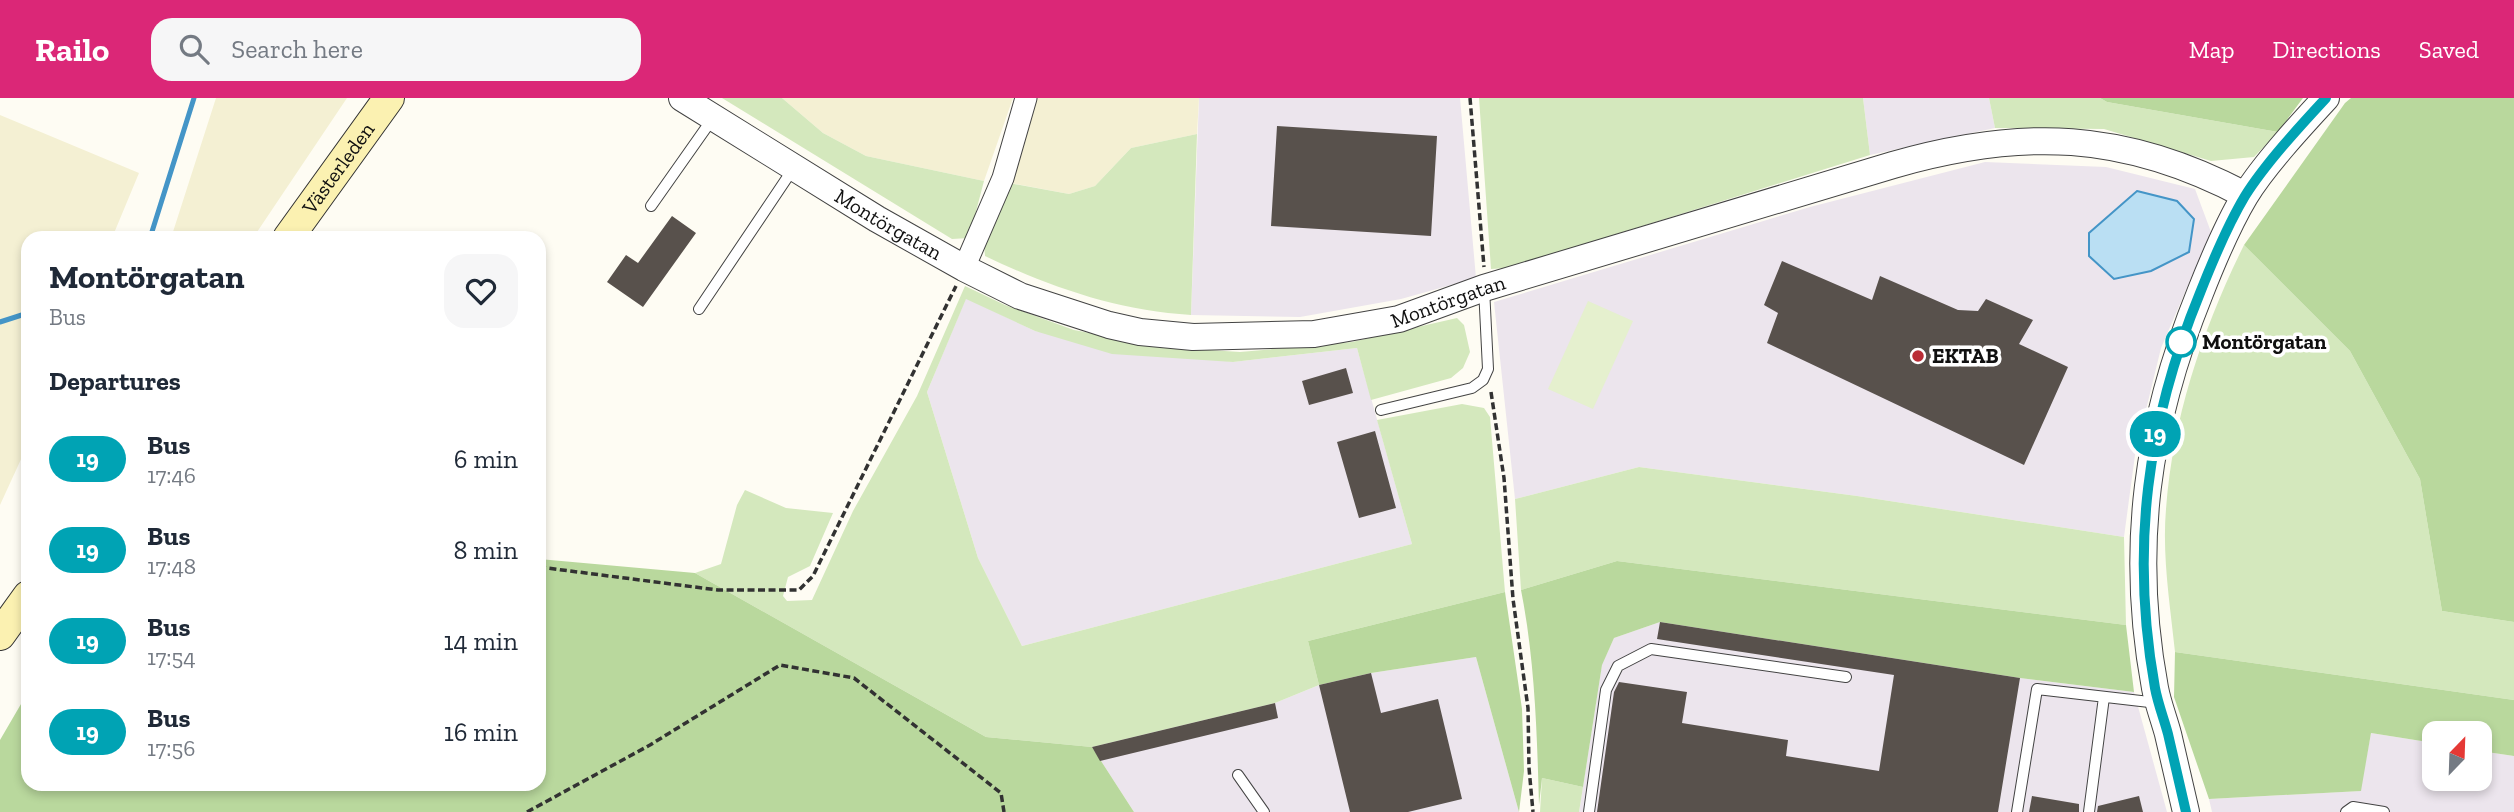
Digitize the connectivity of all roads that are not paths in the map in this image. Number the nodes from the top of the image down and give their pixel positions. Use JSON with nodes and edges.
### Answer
{"nodes":[{"id":1,"x":389,"y":98,"type":"edge"},
{"id":2,"x":682,"y":98,"type":"edge"},
{"id":3,"x":1026,"y":98,"type":"edge"},
{"id":4,"x":2326,"y":98,"type":"edge"},
{"id":5,"x":713,"y":118,"type":"junction"},
{"id":6,"x":794,"y":168,"type":"junction"},
{"id":7,"x":2245,"y":195,"type":"junction"},
{"id":8,"x":651,"y":206,"type":"dead end"},
{"id":9,"x":293,"y":231,"type":"edge"},
{"id":10,"x":964,"y":268,"type":"junction"},
{"id":11,"x":1484,"y":288,"type":"junction"},
{"id":12,"x":699,"y":309,"type":"dead end"},
{"id":13,"x":1381,"y":410,"type":"dead end"},
{"id":14,"x":21,"y":606,"type":"edge"},
{"id":15,"x":0,"y":635,"type":"edge"},
{"id":16,"x":1846,"y":677,"type":"dead end"},
{"id":17,"x":2104,"y":698,"type":"junction"},
{"id":18,"x":2159,"y":703,"type":"junction"},
{"id":19,"x":1238,"y":775,"type":"dead end"},
{"id":20,"x":1264,"y":812,"type":"edge"},
{"id":21,"x":1589,"y":812,"type":"edge"},
{"id":22,"x":2017,"y":812,"type":"edge"},
{"id":23,"x":2089,"y":812,"type":"edge"},
{"id":24,"x":2186,"y":812,"type":"edge"},
{"id":25,"x":2346,"y":812,"type":"edge"},
{"id":26,"x":2384,"y":812,"type":"edge"}],
"edges":[{"from":1,"to":9,"type":"main road","name":"Västerleden"},
{"from":2,"to":5,"type":"street","name":"Montörgatan"},
{"from":3,"to":10,"type":"street"},
{"from":4,"to":7,"type":"street"},
{"from":5,"to":6,"type":"street","name":"Montörgatan"},
{"from":5,"to":8,"type":"lane"},
{"from":6,"to":10,"type":"street","name":"Montörgatan"},
{"from":6,"to":12,"type":"lane"},
{"from":7,"to":11,"type":"street","name":"Montörgatan"},
{"from":7,"to":18,"type":"street"},
{"from":10,"to":11,"type":"street","name":"Montörgatan"},
{"from":11,"to":13,"type":"lane"},
{"from":14,"to":15,"type":"main road"},
{"from":16,"to":21,"type":"lane"},
{"from":17,"to":18,"type":"lane"},
{"from":17,"to":22,"type":"lane"},
{"from":17,"to":23,"type":"lane"},
{"from":18,"to":24,"type":"street"},
{"from":19,"to":20,"type":"lane"},
{"from":25,"to":26,"type":"lane"}]}
